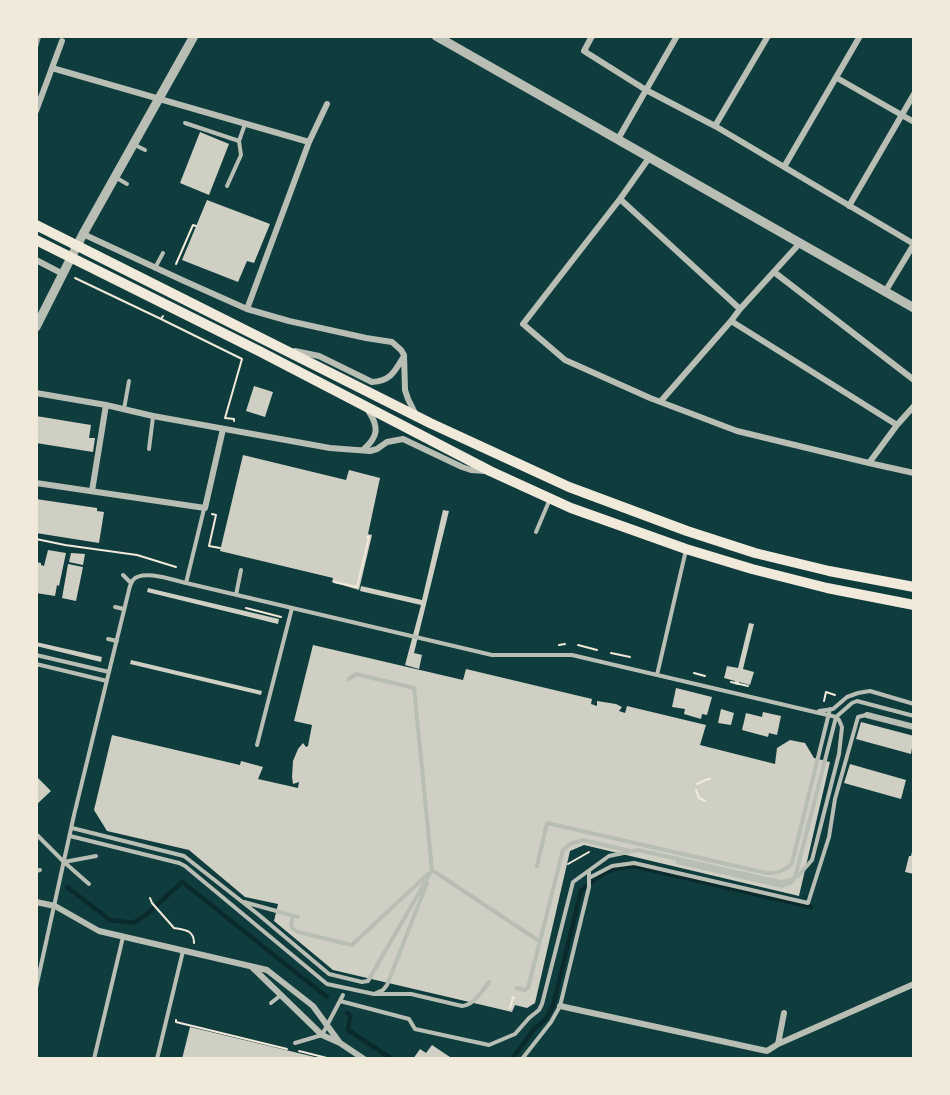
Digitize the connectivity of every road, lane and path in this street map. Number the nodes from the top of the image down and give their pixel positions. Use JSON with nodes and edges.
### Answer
{"nodes":[{"id":1,"x":194,"y":36,"type":"edge"},
{"id":2,"x":436,"y":36,"type":"edge"},
{"id":3,"x":592,"y":36,"type":"edge"},
{"id":4,"x":677,"y":36,"type":"edge"},
{"id":5,"x":768,"y":36,"type":"edge"},
{"id":6,"x":850,"y":36,"type":"edge"},
{"id":7,"x":859,"y":38,"type":"edge"},
{"id":8,"x":62,"y":41,"type":"dead end"},
{"id":9,"x":52,"y":68,"type":"junction"},
{"id":10,"x":837,"y":78,"type":"junction"},
{"id":11,"x":646,"y":90,"type":"junction"},
{"id":12,"x":914,"y":94,"type":"edge"},
{"id":13,"x":159,"y":99,"type":"junction"},
{"id":14,"x":327,"y":104,"type":"dead end"},
{"id":15,"x":36,"y":111,"type":"edge"},
{"id":16,"x":902,"y":115,"type":"junction"},
{"id":17,"x":914,"y":122,"type":"edge"},
{"id":18,"x":185,"y":123,"type":"dead end"},
{"id":19,"x":245,"y":123,"type":"junction"},
{"id":20,"x":715,"y":126,"type":"junction"},
{"id":21,"x":618,"y":139,"type":"junction"},
{"id":22,"x":239,"y":141,"type":"junction"},
{"id":23,"x":309,"y":142,"type":"junction"},
{"id":24,"x":134,"y":144,"type":"junction"},
{"id":25,"x":145,"y":150,"type":"dead end"},
{"id":26,"x":650,"y":158,"type":"junction"},
{"id":27,"x":784,"y":167,"type":"junction"},
{"id":28,"x":115,"y":177,"type":"junction"},
{"id":29,"x":127,"y":184,"type":"dead end"},
{"id":30,"x":227,"y":186,"type":"dead end"},
{"id":31,"x":620,"y":199,"type":"junction"},
{"id":32,"x":849,"y":206,"type":"junction"},
{"id":33,"x":36,"y":225,"type":"edge"},
{"id":34,"x":196,"y":226,"type":"dead end"},
{"id":35,"x":83,"y":234,"type":"junction"},
{"id":36,"x":36,"y":240,"type":"edge"},
{"id":37,"x":800,"y":243,"type":"junction"},
{"id":38,"x":914,"y":244,"type":"edge"},
{"id":39,"x":163,"y":253,"type":"dead end"},
{"id":40,"x":36,"y":261,"type":"edge"},
{"id":41,"x":176,"y":264,"type":"dead end"},
{"id":42,"x":155,"y":268,"type":"junction"},
{"id":43,"x":774,"y":272,"type":"junction"},
{"id":44,"x":63,"y":273,"type":"junction"},
{"id":45,"x":74,"y":278,"type":"dead end"},
{"id":46,"x":885,"y":292,"type":"junction"},
{"id":47,"x":914,"y":308,"type":"edge"},
{"id":48,"x":246,"y":309,"type":"junction"},
{"id":49,"x":740,"y":309,"type":"junction"},
{"id":50,"x":166,"y":310,"type":"dead end"},
{"id":51,"x":162,"y":320,"type":"junction"},
{"id":52,"x":731,"y":321,"type":"junction"},
{"id":53,"x":36,"y":327,"type":"edge"},
{"id":54,"x":286,"y":350,"type":"junction"},
{"id":55,"x":404,"y":355,"type":"junction"},
{"id":56,"x":914,"y":380,"type":"edge"},
{"id":57,"x":129,"y":381,"type":"dead end"},
{"id":58,"x":36,"y":393,"type":"edge"},
{"id":59,"x":661,"y":402,"type":"junction"},
{"id":60,"x":106,"y":405,"type":"junction"},
{"id":61,"x":364,"y":405,"type":"junction"},
{"id":62,"x":914,"y":406,"type":"edge"},
{"id":63,"x":124,"y":409,"type":"junction"},
{"id":64,"x":416,"y":415,"type":"junction"},
{"id":65,"x":153,"y":416,"type":"junction"},
{"id":66,"x":233,"y":423,"type":"dead end"},
{"id":67,"x":897,"y":425,"type":"junction"},
{"id":68,"x":223,"y":429,"type":"junction"},
{"id":69,"x":149,"y":449,"type":"dead end"},
{"id":70,"x":363,"y":450,"type":"junction"},
{"id":71,"x":869,"y":463,"type":"junction"},
{"id":72,"x":490,"y":471,"type":"junction"},
{"id":73,"x":914,"y":473,"type":"edge"},
{"id":74,"x":36,"y":483,"type":"edge"},
{"id":75,"x":92,"y":491,"type":"junction"},
{"id":76,"x":550,"y":498,"type":"junction"},
{"id":77,"x":205,"y":508,"type":"junction"},
{"id":78,"x":212,"y":514,"type":"dead end"},
{"id":79,"x":536,"y":532,"type":"dead end"},
{"id":80,"x":367,"y":537,"type":"dead end"},
{"id":81,"x":190,"y":538,"type":"dead end"},
{"id":82,"x":36,"y":539,"type":"edge"},
{"id":83,"x":197,"y":540,"type":"junction"},
{"id":84,"x":220,"y":548,"type":"dead end"},
{"id":85,"x":686,"y":549,"type":"junction"},
{"id":86,"x":176,"y":567,"type":"dead end"},
{"id":87,"x":241,"y":570,"type":"dead end"},
{"id":88,"x":123,"y":575,"type":"dead end"},
{"id":89,"x":334,"y":582,"type":"dead end"},
{"id":90,"x":131,"y":583,"type":"junction"},
{"id":91,"x":186,"y":583,"type":"junction"},
{"id":92,"x":914,"y":587,"type":"edge"},
{"id":93,"x":236,"y":595,"type":"junction"},
{"id":94,"x":237,"y":605,"type":"dead end"},
{"id":95,"x":914,"y":605,"type":"edge"},
{"id":96,"x":115,"y":607,"type":"dead end"},
{"id":97,"x":292,"y":608,"type":"junction"},
{"id":98,"x":124,"y":609,"type":"junction"},
{"id":99,"x":288,"y":624,"type":"junction"},
{"id":100,"x":108,"y":639,"type":"dead end"},
{"id":101,"x":117,"y":641,"type":"junction"},
{"id":102,"x":578,"y":645,"type":"dead end"},
{"id":103,"x":597,"y":650,"type":"dead end"},
{"id":104,"x":611,"y":653,"type":"dead end"},
{"id":105,"x":36,"y":655,"type":"edge"},
{"id":106,"x":630,"y":657,"type":"dead end"},
{"id":107,"x":36,"y":664,"type":"edge"},
{"id":108,"x":110,"y":672,"type":"junction"},
{"id":109,"x":657,"y":675,"type":"junction"},
{"id":110,"x":349,"y":679,"type":"dead end"},
{"id":111,"x":107,"y":681,"type":"junction"},
{"id":112,"x":737,"y":683,"type":"dead end"},
{"id":113,"x":748,"y":686,"type":"dead end"},
{"id":114,"x":826,"y":692,"type":"dead end"},
{"id":115,"x":823,"y":704,"type":"dead end"},
{"id":116,"x":914,"y":704,"type":"edge"},
{"id":117,"x":830,"y":709,"type":"junction"},
{"id":118,"x":816,"y":712,"type":"junction"},
{"id":119,"x":828,"y":715,"type":"junction"},
{"id":120,"x":867,"y":715,"type":"joint"},
{"id":121,"x":914,"y":716,"type":"edge"},
{"id":122,"x":836,"y":717,"type":"junction"},
{"id":123,"x":914,"y":727,"type":"edge"},
{"id":124,"x":257,"y":745,"type":"dead end"},
{"id":125,"x":710,"y":779,"type":"dead end"},
{"id":126,"x":697,"y":784,"type":"dead end"},
{"id":127,"x":696,"y":790,"type":"dead end"},
{"id":128,"x":705,"y":801,"type":"dead end"},
{"id":129,"x":66,"y":813,"type":"dead end"},
{"id":130,"x":74,"y":815,"type":"junction"},
{"id":131,"x":72,"y":828,"type":"junction"},
{"id":132,"x":36,"y":834,"type":"edge"},
{"id":133,"x":70,"y":836,"type":"junction"},
{"id":134,"x":591,"y":850,"type":"dead end"},
{"id":135,"x":96,"y":856,"type":"dead end"},
{"id":136,"x":577,"y":858,"type":"dead end"},
{"id":137,"x":64,"y":862,"type":"junction"},
{"id":138,"x":537,"y":866,"type":"dead end"},
{"id":139,"x":432,"y":870,"type":"junction"},
{"id":140,"x":589,"y":871,"type":"junction"},
{"id":141,"x":589,"y":879,"type":"junction"},
{"id":142,"x":89,"y":884,"type":"dead end"},
{"id":143,"x":150,"y":898,"type":"dead end"},
{"id":144,"x":241,"y":901,"type":"junction"},
{"id":145,"x":36,"y":902,"type":"edge"},
{"id":146,"x":55,"y":906,"type":"junction"},
{"id":147,"x":298,"y":917,"type":"dead end"},
{"id":148,"x":292,"y":919,"type":"dead end"},
{"id":149,"x":123,"y":936,"type":"junction"},
{"id":150,"x":539,"y":941,"type":"junction"},
{"id":151,"x":194,"y":943,"type":"dead end"},
{"id":152,"x":183,"y":950,"type":"junction"},
{"id":153,"x":251,"y":966,"type":"junction"},
{"id":154,"x":489,"y":982,"type":"dead end"},
{"id":155,"x":914,"y":984,"type":"edge"},
{"id":156,"x":36,"y":988,"type":"edge"},
{"id":157,"x":516,"y":988,"type":"dead end"},
{"id":158,"x":374,"y":994,"type":"junction"},
{"id":159,"x":281,"y":995,"type":"junction"},
{"id":160,"x":343,"y":995,"type":"dead end"},
{"id":161,"x":513,"y":998,"type":"dead end"},
{"id":162,"x":340,"y":1001,"type":"junction"},
{"id":163,"x":271,"y":1003,"type":"dead end"},
{"id":164,"x":560,"y":1006,"type":"junction"},
{"id":165,"x":510,"y":1008,"type":"dead end"},
{"id":166,"x":784,"y":1013,"type":"dead end"},
{"id":167,"x":176,"y":1020,"type":"dead end"},
{"id":168,"x":327,"y":1026,"type":"junction"},
{"id":169,"x":322,"y":1035,"type":"junction"},
{"id":170,"x":295,"y":1043,"type":"dead end"},
{"id":171,"x":340,"y":1043,"type":"junction"},
{"id":172,"x":778,"y":1044,"type":"junction"},
{"id":173,"x":287,"y":1048,"type":"dead end"},
{"id":174,"x":298,"y":1051,"type":"dead end"},
{"id":175,"x":94,"y":1059,"type":"edge"},
{"id":176,"x":157,"y":1059,"type":"edge"},
{"id":177,"x":331,"y":1059,"type":"edge"},
{"id":178,"x":364,"y":1059,"type":"edge"},
{"id":179,"x":522,"y":1059,"type":"edge"}],
"edges":[{"from":1,"to":13,"type":"street"},
{"from":2,"to":21,"type":"street"},
{"from":3,"to":11,"type":"street"},
{"from":4,"to":11,"type":"street"},
{"from":5,"to":20,"type":"street"},
{"from":6,"to":7,"type":"street"},
{"from":7,"to":10,"type":"street"},
{"from":8,"to":9,"type":"street"},
{"from":9,"to":13,"type":"street"},
{"from":9,"to":15,"type":"street"},
{"from":10,"to":16,"type":"street"},
{"from":10,"to":27,"type":"street"},
{"from":11,"to":20,"type":"street"},
{"from":11,"to":21,"type":"street"},
{"from":12,"to":16,"type":"street"},
{"from":13,"to":19,"type":"street"},
{"from":13,"to":24,"type":"street"},
{"from":14,"to":23,"type":"street"},
{"from":16,"to":17,"type":"street"},
{"from":16,"to":32,"type":"street"},
{"from":18,"to":22,"type":"lane"},
{"from":19,"to":22,"type":"lane"},
{"from":19,"to":23,"type":"street"},
{"from":20,"to":27,"type":"street"},
{"from":21,"to":26,"type":"street"},
{"from":22,"to":30,"type":"lane"},
{"from":23,"to":48,"type":"street"},
{"from":24,"to":25,"type":"lane"},
{"from":24,"to":28,"type":"street"},
{"from":26,"to":31,"type":"street"},
{"from":26,"to":37,"type":"street"},
{"from":27,"to":32,"type":"street"},
{"from":28,"to":29,"type":"lane"},
{"from":28,"to":35,"type":"street"},
{"from":31,"to":49,"type":"street"},
{"from":31,"to":59,"type":"street"},
{"from":32,"to":38,"type":"street"},
{"from":33,"to":54,"type":"main road"},
{"from":34,"to":41,"type":"path"},
{"from":35,"to":42,"type":"street"},
{"from":35,"to":44,"type":"street"},
{"from":36,"to":61,"type":"main road"},
{"from":37,"to":43,"type":"street"},
{"from":37,"to":46,"type":"street"},
{"from":38,"to":46,"type":"street"},
{"from":39,"to":42,"type":"lane"},
{"from":40,"to":44,"type":"street"},
{"from":42,"to":48,"type":"street"},
{"from":43,"to":49,"type":"street"},
{"from":43,"to":56,"type":"street"},
{"from":44,"to":53,"type":"street"},
{"from":45,"to":51,"type":"path"},
{"from":46,"to":47,"type":"street"},
{"from":48,"to":55,"type":"street"},
{"from":49,"to":52,"type":"street"},
{"from":50,"to":51,"type":"path"},
{"from":51,"to":66,"type":"path"},
{"from":52,"to":59,"type":"street"},
{"from":52,"to":67,"type":"street"},
{"from":54,"to":55,"type":"street"},
{"from":54,"to":64,"type":"main road"},
{"from":55,"to":64,"type":"street"},
{"from":57,"to":63,"type":"lane"},
{"from":58,"to":60,"type":"street"},
{"from":59,"to":71,"type":"street"},
{"from":60,"to":63,"type":"street"},
{"from":60,"to":75,"type":"street"},
{"from":61,"to":70,"type":"street"},
{"from":61,"to":72,"type":"main road"},
{"from":62,"to":67,"type":"street"},
{"from":63,"to":65,"type":"street"},
{"from":64,"to":92,"type":"main road"},
{"from":65,"to":68,"type":"street"},
{"from":65,"to":69,"type":"lane"},
{"from":67,"to":71,"type":"street"},
{"from":68,"to":70,"type":"street"},
{"from":68,"to":77,"type":"street"},
{"from":70,"to":72,"type":"street"},
{"from":71,"to":73,"type":"street"},
{"from":72,"to":76,"type":"main road"},
{"from":74,"to":75,"type":"street"},
{"from":75,"to":77,"type":"street"},
{"from":76,"to":79,"type":"lane"},
{"from":76,"to":85,"type":"main road"},
{"from":77,"to":83,"type":"lane"},
{"from":78,"to":84,"type":"path"},
{"from":80,"to":89,"type":"path"},
{"from":81,"to":83,"type":"lane"},
{"from":82,"to":86,"type":"path"},
{"from":83,"to":91,"type":"lane"},
{"from":85,"to":95,"type":"main road"},
{"from":85,"to":109,"type":"lane"},
{"from":87,"to":93,"type":"lane"},
{"from":88,"to":90,"type":"lane"},
{"from":90,"to":91,"type":"lane"},
{"from":90,"to":98,"type":"lane"},
{"from":91,"to":93,"type":"lane"},
{"from":93,"to":97,"type":"lane"},
{"from":94,"to":99,"type":"path"},
{"from":96,"to":98,"type":"lane"},
{"from":97,"to":99,"type":"lane"},
{"from":97,"to":109,"type":"lane"},
{"from":98,"to":101,"type":"lane"},
{"from":99,"to":124,"type":"lane"},
{"from":100,"to":101,"type":"lane"},
{"from":101,"to":108,"type":"lane"},
{"from":102,"to":103,"type":"path"},
{"from":104,"to":106,"type":"path"},
{"from":105,"to":108,"type":"lane"},
{"from":107,"to":111,"type":"lane"},
{"from":108,"to":111,"type":"lane"},
{"from":109,"to":118,"type":"lane"},
{"from":110,"to":139,"type":"lane"},
{"from":111,"to":130,"type":"lane"},
{"from":112,"to":113,"type":"path"},
{"from":114,"to":115,"type":"path"},
{"from":116,"to":117,"type":"lane"},
{"from":117,"to":118,"type":"lane"},
{"from":117,"to":119,"type":"lane"},
{"from":118,"to":119,"type":"lane"},
{"from":119,"to":122,"type":"lane"},
{"from":119,"to":138,"type":"lane"},
{"from":120,"to":123,"type":"street"},
{"from":120,"to":141,"type":"lane"},
{"from":121,"to":122,"type":"lane"},
{"from":122,"to":140,"type":"lane"},
{"from":122,"to":150,"type":"lane"},
{"from":125,"to":126,"type":"path"},
{"from":127,"to":128,"type":"path"},
{"from":129,"to":130,"type":"lane"},
{"from":130,"to":131,"type":"lane"},
{"from":131,"to":133,"type":"lane"},
{"from":131,"to":144,"type":"lane"},
{"from":132,"to":137,"type":"lane"},
{"from":133,"to":137,"type":"lane"},
{"from":133,"to":158,"type":"lane"},
{"from":134,"to":136,"type":"path"},
{"from":135,"to":137,"type":"lane"},
{"from":137,"to":142,"type":"lane"},
{"from":137,"to":146,"type":"lane"},
{"from":139,"to":144,"type":"lane"},
{"from":139,"to":148,"type":"lane"},
{"from":139,"to":150,"type":"lane"},
{"from":139,"to":158,"type":"lane"},
{"from":140,"to":141,"type":"lane"},
{"from":140,"to":162,"type":"lane"},
{"from":141,"to":164,"type":"lane"},
{"from":143,"to":151,"type":"path"},
{"from":144,"to":147,"type":"lane"},
{"from":145,"to":146,"type":"street"},
{"from":146,"to":149,"type":"street"},
{"from":146,"to":156,"type":"lane"},
{"from":149,"to":152,"type":"street"},
{"from":149,"to":175,"type":"lane"},
{"from":150,"to":157,"type":"lane"},
{"from":152,"to":153,"type":"street"},
{"from":152,"to":176,"type":"lane"},
{"from":153,"to":159,"type":"street"},
{"from":153,"to":168,"type":"street"},
{"from":154,"to":158,"type":"lane"},
{"from":155,"to":172,"type":"street"},
{"from":159,"to":163,"type":"lane"},
{"from":159,"to":169,"type":"street"},
{"from":160,"to":162,"type":"lane"},
{"from":161,"to":165,"type":"path"},
{"from":162,"to":168,"type":"lane"},
{"from":164,"to":172,"type":"street"},
{"from":164,"to":179,"type":"lane"},
{"from":166,"to":172,"type":"street"},
{"from":167,"to":173,"type":"path"},
{"from":168,"to":169,"type":"lane"},
{"from":168,"to":171,"type":"street"},
{"from":169,"to":170,"type":"lane"},
{"from":169,"to":171,"type":"street"},
{"from":171,"to":178,"type":"street"},
{"from":174,"to":177,"type":"path"}]}
